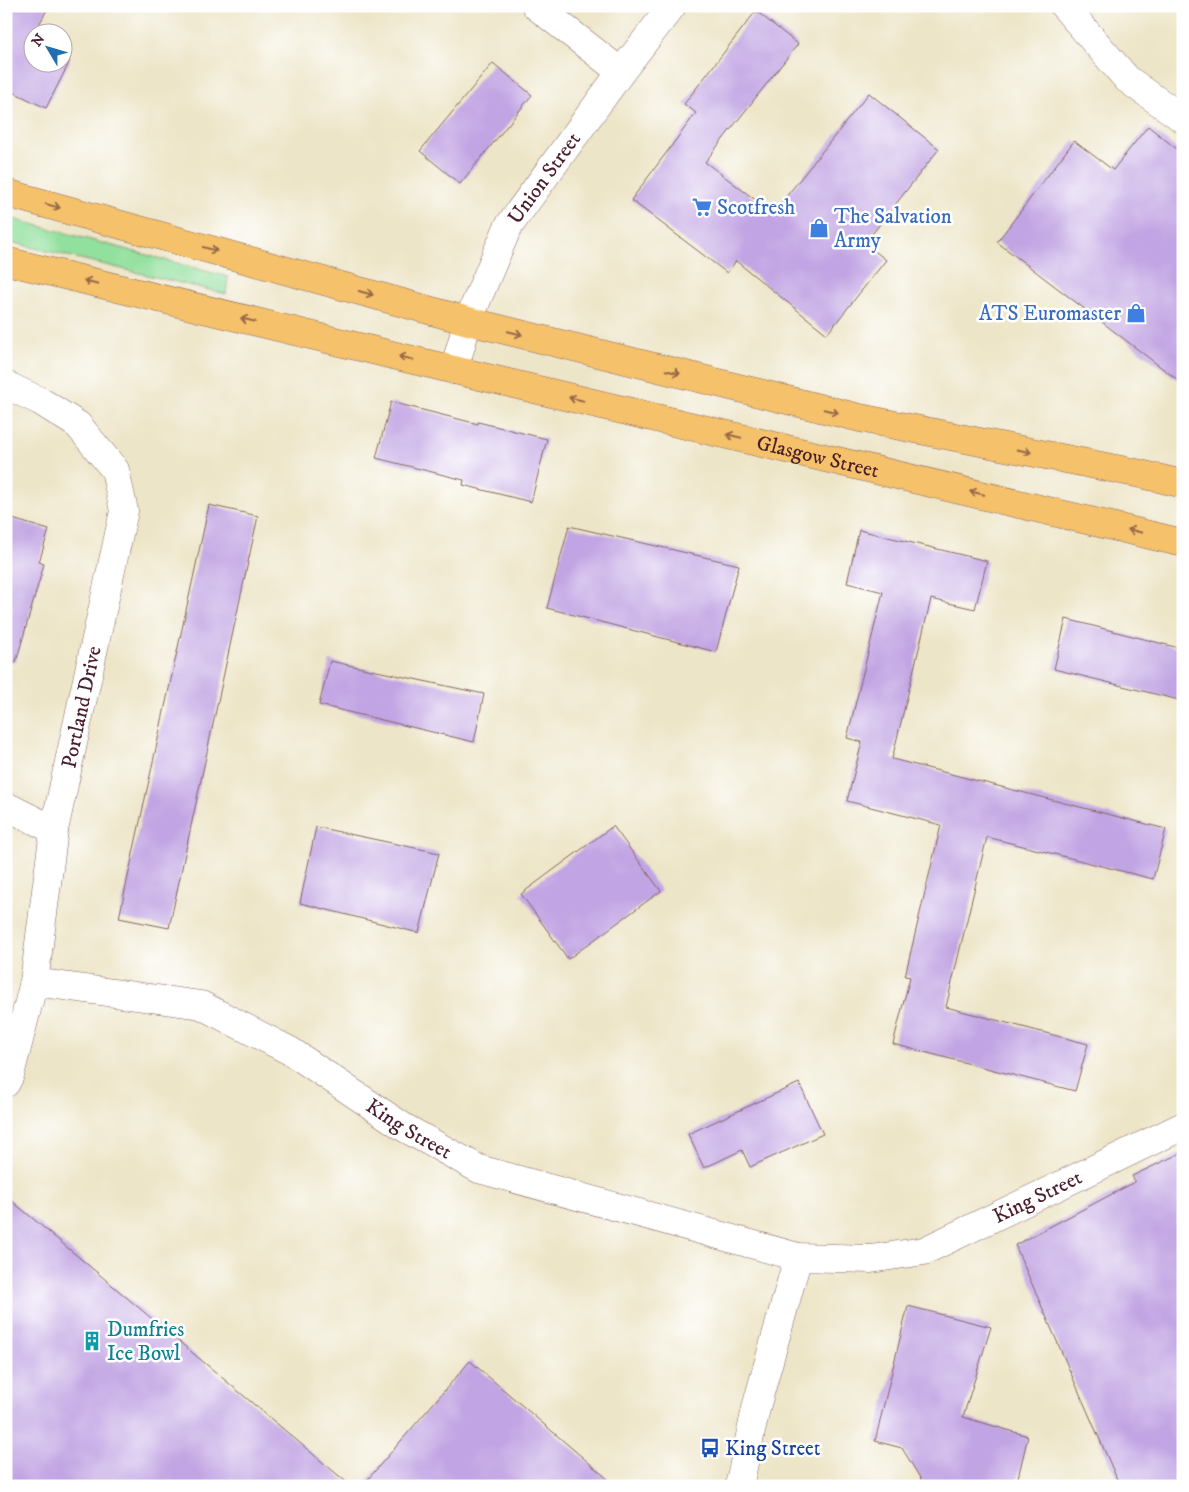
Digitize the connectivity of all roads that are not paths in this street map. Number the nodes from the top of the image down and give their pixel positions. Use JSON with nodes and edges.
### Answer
{"nodes":[{"id":1,"x":536,"y":6,"type":"edge"},
{"id":2,"x":672,"y":6,"type":"edge"},
{"id":3,"x":1064,"y":6,"type":"edge"},
{"id":4,"x":621,"y":72,"type":"junction"},
{"id":5,"x":1183,"y":119,"type":"edge"},
{"id":6,"x":6,"y":193,"type":"edge"},
{"id":7,"x":6,"y":261,"type":"edge"},
{"id":8,"x":468,"y":321,"type":"junction"},
{"id":9,"x":454,"y":370,"type":"junction"},
{"id":10,"x":6,"y":385,"type":"edge"},
{"id":11,"x":1183,"y":484,"type":"edge"},
{"id":12,"x":1183,"y":543,"type":"edge"},
{"id":13,"x":6,"y":806,"type":"edge"},
{"id":14,"x":54,"y":830,"type":"junction"},
{"id":15,"x":34,"y":982,"type":"junction"},
{"id":16,"x":6,"y":1082,"type":"edge"},
{"id":17,"x":1183,"y":1126,"type":"edge"},
{"id":18,"x":798,"y":1257,"type":"junction"},
{"id":19,"x":739,"y":1486,"type":"edge"}],
"edges":[{"from":1,"to":4,"type":"street"},
{"from":2,"to":4,"type":"street","name":"Union Street"},
{"from":3,"to":5,"type":"street"},
{"from":4,"to":8,"type":"street","name":"Union Street"},
{"from":6,"to":8,"type":"main road","one_way":true},
{"from":9,"to":7,"type":"main road","name":"Glasgow Street","one_way":true},
{"from":8,"to":9,"type":"street","name":"Union Street"},
{"from":8,"to":11,"type":"main road","one_way":true},
{"from":12,"to":9,"type":"main road","name":"Glasgow Street","one_way":true},
{"from":10,"to":14,"type":"street","name":"Portland Drive"},
{"from":13,"to":14,"type":"street"},
{"from":14,"to":15,"type":"street","name":"Portland Drive"},
{"from":15,"to":16,"type":"street","name":"Portland Drive"},
{"from":15,"to":18,"type":"street","name":"King Street"},
{"from":17,"to":18,"type":"street","name":"King Street"},
{"from":18,"to":19,"type":"street"}]}
